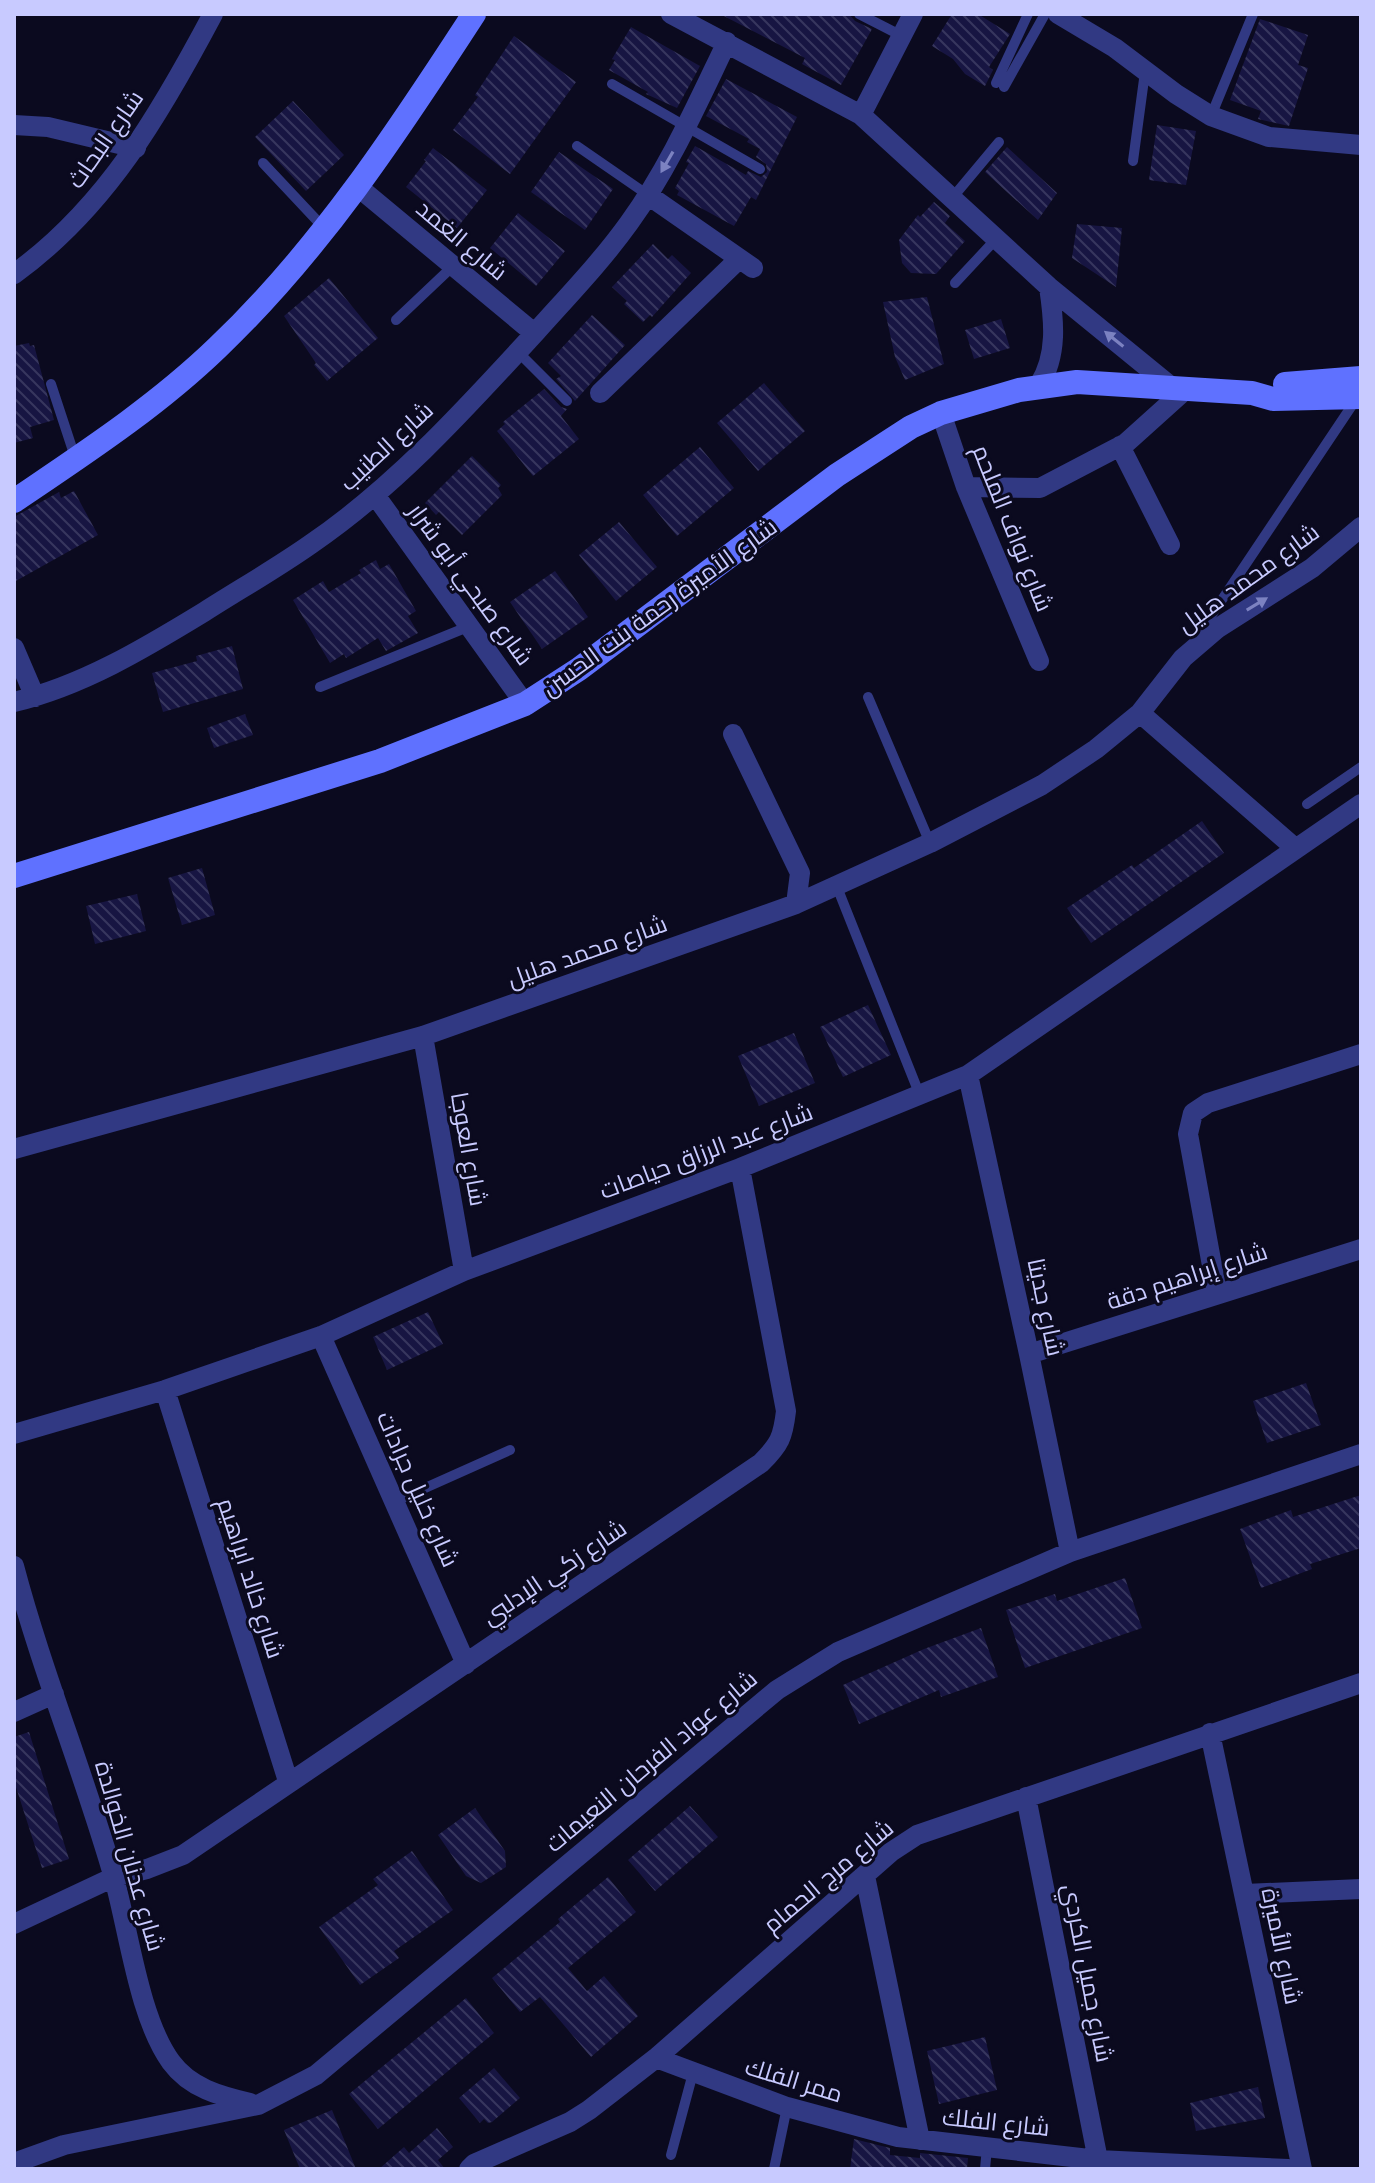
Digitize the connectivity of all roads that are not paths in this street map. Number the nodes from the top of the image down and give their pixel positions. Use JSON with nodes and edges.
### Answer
{"nodes":[{"id":1,"x":213,"y":14,"type":"edge"},
{"id":2,"x":474,"y":14,"type":"edge"},
{"id":3,"x":671,"y":14,"type":"edge"},
{"id":4,"x":859,"y":14,"type":"edge"},
{"id":5,"x":913,"y":14,"type":"edge"},
{"id":6,"x":1028,"y":14,"type":"edge"},
{"id":7,"x":1045,"y":14,"type":"edge"},
{"id":8,"x":1058,"y":14,"type":"edge"},
{"id":9,"x":1253,"y":14,"type":"edge"},
{"id":10,"x":902,"y":36,"type":"junction"},
{"id":11,"x":727,"y":42,"type":"junction"},
{"id":12,"x":1145,"y":72,"type":"junction"},
{"id":13,"x":612,"y":84,"type":"dead end"},
{"id":14,"x":861,"y":115,"type":"junction"},
{"id":15,"x":1211,"y":116,"type":"junction"},
{"id":16,"x":14,"y":125,"type":"edge"},
{"id":17,"x":686,"y":126,"type":"junction"},
{"id":18,"x":999,"y":142,"type":"dead end"},
{"id":19,"x":1361,"y":145,"type":"edge"},
{"id":20,"x":577,"y":146,"type":"dead end"},
{"id":21,"x":136,"y":148,"type":"junction"},
{"id":22,"x":1133,"y":161,"type":"dead end"},
{"id":23,"x":263,"y":163,"type":"dead end"},
{"id":24,"x":760,"y":169,"type":"dead end"},
{"id":25,"x":357,"y":186,"type":"junction"},
{"id":26,"x":648,"y":195,"type":"junction"},
{"id":27,"x":953,"y":197,"type":"junction"},
{"id":28,"x":324,"y":228,"type":"junction"},
{"id":29,"x":997,"y":238,"type":"junction"},
{"id":30,"x":452,"y":267,"type":"junction"},
{"id":31,"x":14,"y":274,"type":"edge"},
{"id":32,"x":955,"y":283,"type":"dead end"},
{"id":33,"x":1049,"y":287,"type":"junction"},
{"id":34,"x":396,"y":320,"type":"dead end"},
{"id":35,"x":534,"y":333,"type":"junction"},
{"id":36,"x":518,"y":352,"type":"junction"},
{"id":37,"x":51,"y":384,"type":"dead end"},
{"id":38,"x":1039,"y":385,"type":"junction"},
{"id":39,"x":1180,"y":389,"type":"junction"},
{"id":40,"x":1360,"y":391,"type":"edge"},
{"id":41,"x":600,"y":393,"type":"dead end"},
{"id":42,"x":567,"y":401,"type":"dead end"},
{"id":43,"x":941,"y":413,"type":"junction"},
{"id":44,"x":1120,"y":446,"type":"junction"},
{"id":45,"x":76,"y":459,"type":"junction"},
{"id":46,"x":966,"y":487,"type":"junction"},
{"id":47,"x":375,"y":495,"type":"junction"},
{"id":48,"x":14,"y":501,"type":"edge"},
{"id":49,"x":1361,"y":527,"type":"edge"},
{"id":50,"x":1170,"y":545,"type":"dead end"},
{"id":51,"x":470,"y":626,"type":"junction"},
{"id":52,"x":14,"y":648,"type":"edge"},
{"id":53,"x":1183,"y":658,"type":"junction"},
{"id":54,"x":1039,"y":661,"type":"dead end"},
{"id":55,"x":320,"y":687,"type":"dead end"},
{"id":56,"x":35,"y":697,"type":"junction"},
{"id":57,"x":868,"y":697,"type":"dead end"},
{"id":58,"x":14,"y":702,"type":"edge"},
{"id":59,"x":525,"y":704,"type":"junction"},
{"id":60,"x":1140,"y":713,"type":"junction"},
{"id":61,"x":733,"y":734,"type":"dead end"},
{"id":62,"x":1361,"y":767,"type":"edge"},
{"id":63,"x":1307,"y":804,"type":"dead end"},
{"id":64,"x":1361,"y":804,"type":"edge"},
{"id":65,"x":930,"y":843,"type":"junction"},
{"id":66,"x":1295,"y":848,"type":"junction"},
{"id":67,"x":14,"y":876,"type":"edge"},
{"id":68,"x":837,"y":887,"type":"junction"},
{"id":69,"x":796,"y":904,"type":"junction"},
{"id":70,"x":423,"y":1036,"type":"junction"},
{"id":71,"x":1361,"y":1054,"type":"edge"},
{"id":72,"x":968,"y":1075,"type":"junction"},
{"id":73,"x":919,"y":1093,"type":"junction"},
{"id":74,"x":14,"y":1149,"type":"edge"},
{"id":75,"x":740,"y":1168,"type":"junction"},
{"id":76,"x":1361,"y":1249,"type":"edge"},
{"id":77,"x":464,"y":1271,"type":"junction"},
{"id":78,"x":1217,"y":1293,"type":"junction"},
{"id":79,"x":321,"y":1336,"type":"junction"},
{"id":80,"x":1029,"y":1354,"type":"junction"},
{"id":81,"x":165,"y":1390,"type":"junction"},
{"id":82,"x":14,"y":1434,"type":"edge"},
{"id":83,"x":510,"y":1450,"type":"dead end"},
{"id":84,"x":1361,"y":1454,"type":"edge"},
{"id":85,"x":396,"y":1501,"type":"junction"},
{"id":86,"x":1070,"y":1552,"type":"junction"},
{"id":87,"x":14,"y":1566,"type":"edge"},
{"id":88,"x":466,"y":1664,"type":"junction"},
{"id":89,"x":1361,"y":1683,"type":"edge"},
{"id":90,"x":54,"y":1694,"type":"junction"},
{"id":91,"x":14,"y":1712,"type":"edge"},
{"id":92,"x":1210,"y":1733,"type":"junction"},
{"id":93,"x":288,"y":1781,"type":"junction"},
{"id":94,"x":1026,"y":1797,"type":"junction"},
{"id":95,"x":865,"y":1876,"type":"junction"},
{"id":96,"x":114,"y":1877,"type":"junction"},
{"id":97,"x":1361,"y":1889,"type":"edge"},
{"id":98,"x":1245,"y":1894,"type":"junction"},
{"id":99,"x":14,"y":1924,"type":"edge"},
{"id":100,"x":656,"y":2058,"type":"junction"},
{"id":101,"x":693,"y":2073,"type":"junction"},
{"id":102,"x":258,"y":2105,"type":"junction"},
{"id":103,"x":787,"y":2107,"type":"junction"},
{"id":104,"x":920,"y":2140,"type":"junction"},
{"id":105,"x":987,"y":2147,"type":"junction"},
{"id":106,"x":671,"y":2155,"type":"dead end"},
{"id":107,"x":1098,"y":2160,"type":"junction"},
{"id":108,"x":1050,"y":2161,"type":"edge"},
{"id":109,"x":14,"y":2163,"type":"edge"},
{"id":110,"x":469,"y":2169,"type":"edge"},
{"id":111,"x":774,"y":2169,"type":"edge"},
{"id":112,"x":985,"y":2169,"type":"edge"},
{"id":113,"x":1288,"y":2169,"type":"edge"},
{"id":114,"x":1302,"y":2169,"type":"edge"}],
"edges":[{"from":1,"to":21,"type":"street","name":"شارع البحاث"},
{"from":2,"to":25,"type":"street"},
{"from":3,"to":11,"type":"street"},
{"from":4,"to":10,"type":"lane"},
{"from":5,"to":10,"type":"street"},
{"from":6,"to":7,"type":"lane"},
{"from":8,"to":12,"type":"street"},
{"from":9,"to":15,"type":"lane"},
{"from":10,"to":14,"type":"street"},
{"from":11,"to":14,"type":"street"},
{"from":11,"to":17,"type":"street","name":"شارع الطنيب"},
{"from":12,"to":15,"type":"street"},
{"from":12,"to":22,"type":"lane"},
{"from":13,"to":17,"type":"lane"},
{"from":14,"to":27,"type":"street"},
{"from":15,"to":19,"type":"street"},
{"from":16,"to":21,"type":"street"},
{"from":17,"to":24,"type":"lane"},
{"from":17,"to":26,"type":"street","name":"شارع الطنيب","one_way":true},
{"from":18,"to":27,"type":"lane"},
{"from":20,"to":26,"type":"lane"},
{"from":21,"to":31,"type":"street","name":"شارع البحاث"},
{"from":23,"to":28,"type":"lane"},
{"from":25,"to":28,"type":"street"},
{"from":25,"to":30,"type":"street","name":"شارع الغمد"},
{"from":26,"to":35,"type":"street","name":"شارع الطنيب"},
{"from":26,"to":41,"type":"street"},
{"from":27,"to":29,"type":"street"},
{"from":28,"to":45,"type":"street"},
{"from":29,"to":32,"type":"lane"},
{"from":29,"to":33,"type":"street"},
{"from":30,"to":34,"type":"lane"},
{"from":30,"to":35,"type":"street","name":"شارع الغمد"},
{"from":33,"to":38,"type":"street"},
{"from":39,"to":33,"type":"street","one_way":true},
{"from":35,"to":36,"type":"street","name":"شارع الطنيب"},
{"from":36,"to":42,"type":"lane"},
{"from":36,"to":47,"type":"street","name":"شارع الطنيب"},
{"from":37,"to":45,"type":"lane"},
{"from":38,"to":39,"type":"street","name":"شارع الأميرة رحمة بنت الحسن"},
{"from":38,"to":43,"type":"street","name":"شارع الأميرة رحمة بنت الحسن"},
{"from":39,"to":40,"type":"street","name":"شارع الأميرة رحمة بنت الحسن"},
{"from":39,"to":44,"type":"street"},
{"from":40,"to":53,"type":"lane"},
{"from":43,"to":46,"type":"street","name":"شارع نواف الملحم"},
{"from":43,"to":59,"type":"street","name":"شارع الأميرة رحمة بنت الحسن"},
{"from":44,"to":46,"type":"street"},
{"from":44,"to":50,"type":"street"},
{"from":45,"to":48,"type":"street"},
{"from":46,"to":54,"type":"street","name":"شارع نواف الملحم"},
{"from":47,"to":51,"type":"street","name":"شارع صبحي أبو شرار"},
{"from":47,"to":56,"type":"street","name":"شارع الطنيب"},
{"from":53,"to":49,"type":"street","name":"شارع محمد هليل","one_way":true},
{"from":51,"to":55,"type":"lane"},
{"from":51,"to":59,"type":"street","name":"شارع صبحي أبو شرار"},
{"from":52,"to":56,"type":"street"},
{"from":53,"to":60,"type":"street","name":"شارع محمد هليل"},
{"from":56,"to":58,"type":"street","name":"شارع الطنيب"},
{"from":57,"to":65,"type":"lane"},
{"from":59,"to":67,"type":"street","name":"شارع الأميرة رحمة بنت الحسن"},
{"from":60,"to":65,"type":"street","name":"شارع محمد هليل"},
{"from":60,"to":66,"type":"street"},
{"from":61,"to":69,"type":"street"},
{"from":62,"to":63,"type":"lane"},
{"from":64,"to":66,"type":"street","name":"شارع عبد الرزاق حياصات"},
{"from":65,"to":68,"type":"street","name":"شارع محمد هليل"},
{"from":66,"to":72,"type":"street","name":"شارع عبد الرزاق حياصات"},
{"from":68,"to":69,"type":"street","name":"شارع محمد هليل"},
{"from":68,"to":73,"type":"lane"},
{"from":69,"to":70,"type":"street","name":"شارع محمد هليل"},
{"from":70,"to":74,"type":"street","name":"شارع محمد هليل"},
{"from":70,"to":77,"type":"street","name":"شارع العوجا"},
{"from":71,"to":78,"type":"street"},
{"from":72,"to":73,"type":"street","name":"شارع عبد الرزاق حياصات"},
{"from":72,"to":80,"type":"street","name":"شارع جديتا"},
{"from":73,"to":75,"type":"street","name":"شارع عبد الرزاق حياصات"},
{"from":75,"to":77,"type":"street","name":"شارع عبد الرزاق حياصات"},
{"from":75,"to":88,"type":"street","name":"شارع زكي الإدلبي"},
{"from":76,"to":78,"type":"street","name":"شارع إبراهيم دقة"},
{"from":77,"to":79,"type":"street","name":"شارع عبد الرزاق حياصات"},
{"from":78,"to":80,"type":"street","name":"شارع إبراهيم دقة"},
{"from":79,"to":81,"type":"street","name":"شارع عبد الرزاق حياصات"},
{"from":79,"to":85,"type":"street","name":"شارع خليل جرادات"},
{"from":80,"to":86,"type":"street","name":"شارع جديتا"},
{"from":81,"to":82,"type":"street","name":"شارع عبد الرزاق حياصات"},
{"from":81,"to":93,"type":"street","name":"شارع خالد ابراهيم"},
{"from":83,"to":85,"type":"lane"},
{"from":84,"to":86,"type":"street","name":"شارع عواد الفرحان النعيمات"},
{"from":85,"to":88,"type":"street","name":"شارع خليل جرادات"},
{"from":86,"to":102,"type":"street","name":"شارع عواد الفرحان النعيمات"},
{"from":87,"to":90,"type":"street","name":"شارع عدنان الخوالدة"},
{"from":88,"to":93,"type":"street","name":"شارع زكي الإدلبي"},
{"from":89,"to":92,"type":"street","name":"شارع مرج الحمام"},
{"from":90,"to":91,"type":"street"},
{"from":90,"to":96,"type":"street","name":"شارع عدنان الخوالدة"},
{"from":92,"to":94,"type":"street","name":"شارع مرج الحمام"},
{"from":92,"to":98,"type":"street","name":"شارع الأميرة"},
{"from":93,"to":96,"type":"street","name":"شارع زكي الإدلبي"},
{"from":94,"to":95,"type":"street","name":"شارع مرج الحمام"},
{"from":94,"to":107,"type":"street","name":"شارع جميل الكردي"},
{"from":95,"to":100,"type":"street","name":"شارع مرج الحمام"},
{"from":95,"to":104,"type":"street","name":"شارع الفلك"},
{"from":96,"to":99,"type":"street","name":"شارع زكي الإدلبي"},
{"from":96,"to":102,"type":"street","name":"شارع عدنان الخوالدة"},
{"from":97,"to":98,"type":"street"},
{"from":98,"to":114,"type":"street","name":"شارع الأميرة"},
{"from":100,"to":101,"type":"street","name":"ممر الفلك"},
{"from":100,"to":110,"type":"street","name":"شارع مرج الحمام"},
{"from":101,"to":103,"type":"street","name":"ممر الفلك"},
{"from":101,"to":106,"type":"lane"},
{"from":102,"to":109,"type":"street","name":"شارع عواد الفرحان النعيمات"},
{"from":103,"to":104,"type":"street","name":"ممر الفلك"},
{"from":103,"to":111,"type":"lane"},
{"from":104,"to":105,"type":"street","name":"شارع الفلك"},
{"from":105,"to":108,"type":"street","name":"شارع الفلك"},
{"from":105,"to":112,"type":"lane"},
{"from":107,"to":108,"type":"street","name":"شارع الفلك"},
{"from":107,"to":113,"type":"street","name":"شارع الفلك"}]}
